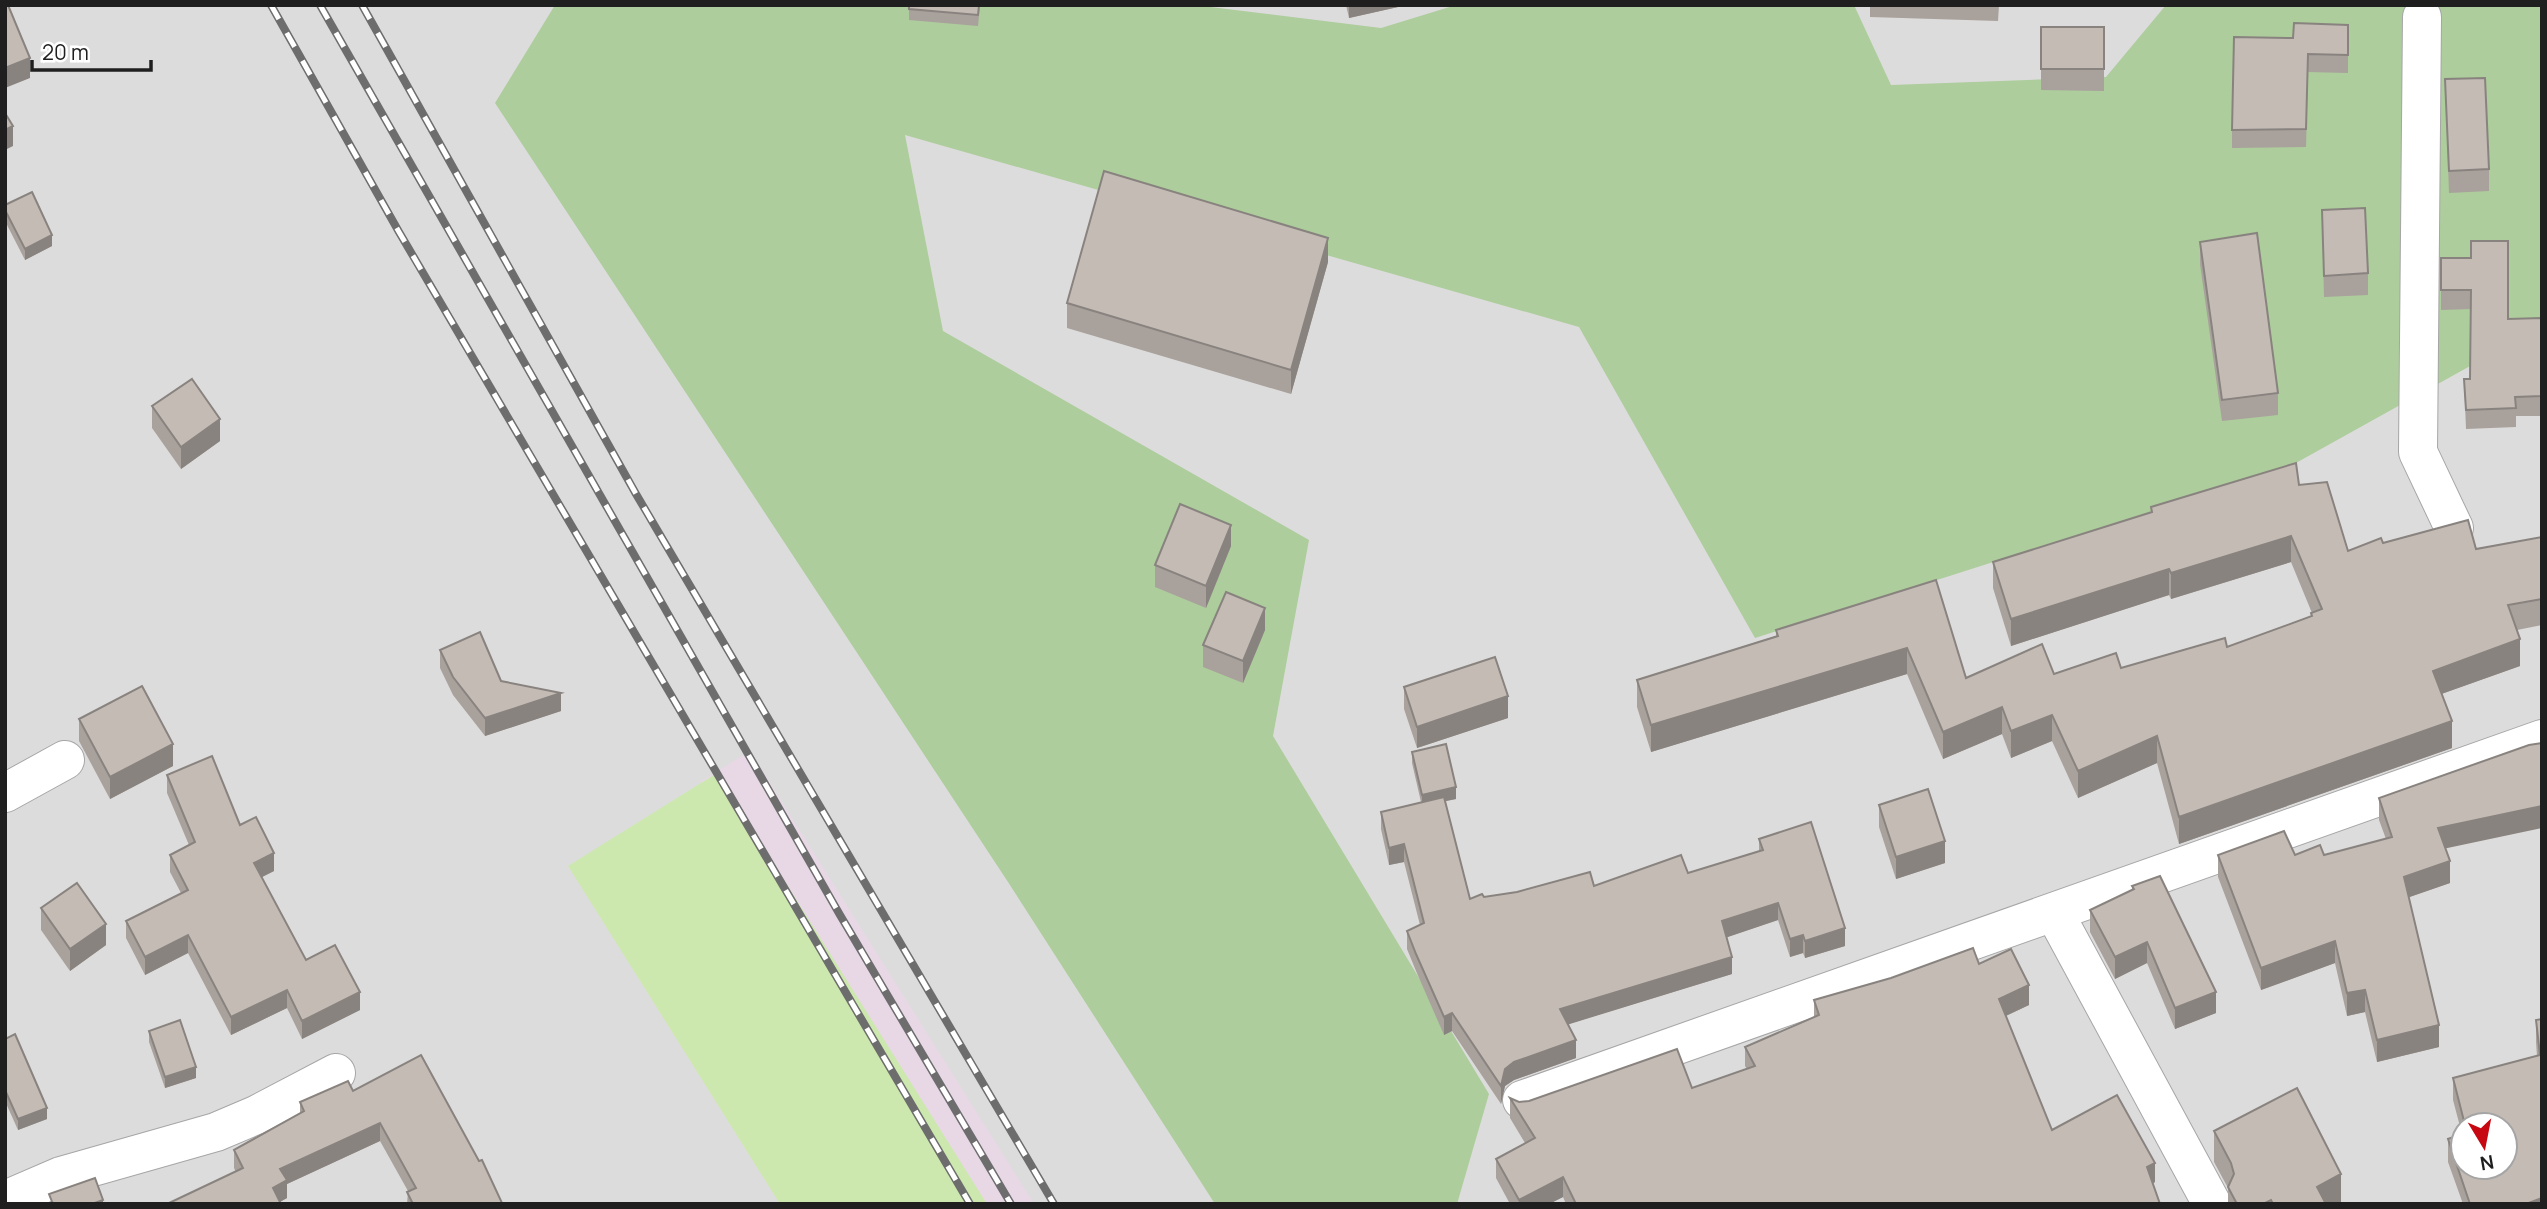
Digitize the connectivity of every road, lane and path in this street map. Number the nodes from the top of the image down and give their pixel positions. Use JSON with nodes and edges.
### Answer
{"nodes":[{"id":1,"x":2422,"y":17,"type":"dead end"},
{"id":2,"x":2454,"y":528,"type":"edge"},
{"id":3,"x":2542,"y":739,"type":"edge"},
{"id":4,"x":65,"y":760,"type":"dead end"},
{"id":5,"x":5,"y":793,"type":"edge"},
{"id":6,"x":2054,"y":914,"type":"junction"},
{"id":7,"x":336,"y":1073,"type":"dead end"},
{"id":8,"x":1522,"y":1100,"type":"edge"},
{"id":9,"x":5,"y":1200,"type":"edge"},
{"id":10,"x":2212,"y":1204,"type":"edge"}],
"edges":[{"from":1,"to":2,"type":"street"},
{"from":3,"to":6,"type":"street"},
{"from":4,"to":5,"type":"street"},
{"from":6,"to":8,"type":"street"},
{"from":6,"to":10,"type":"street"},
{"from":7,"to":9,"type":"street"}]}
